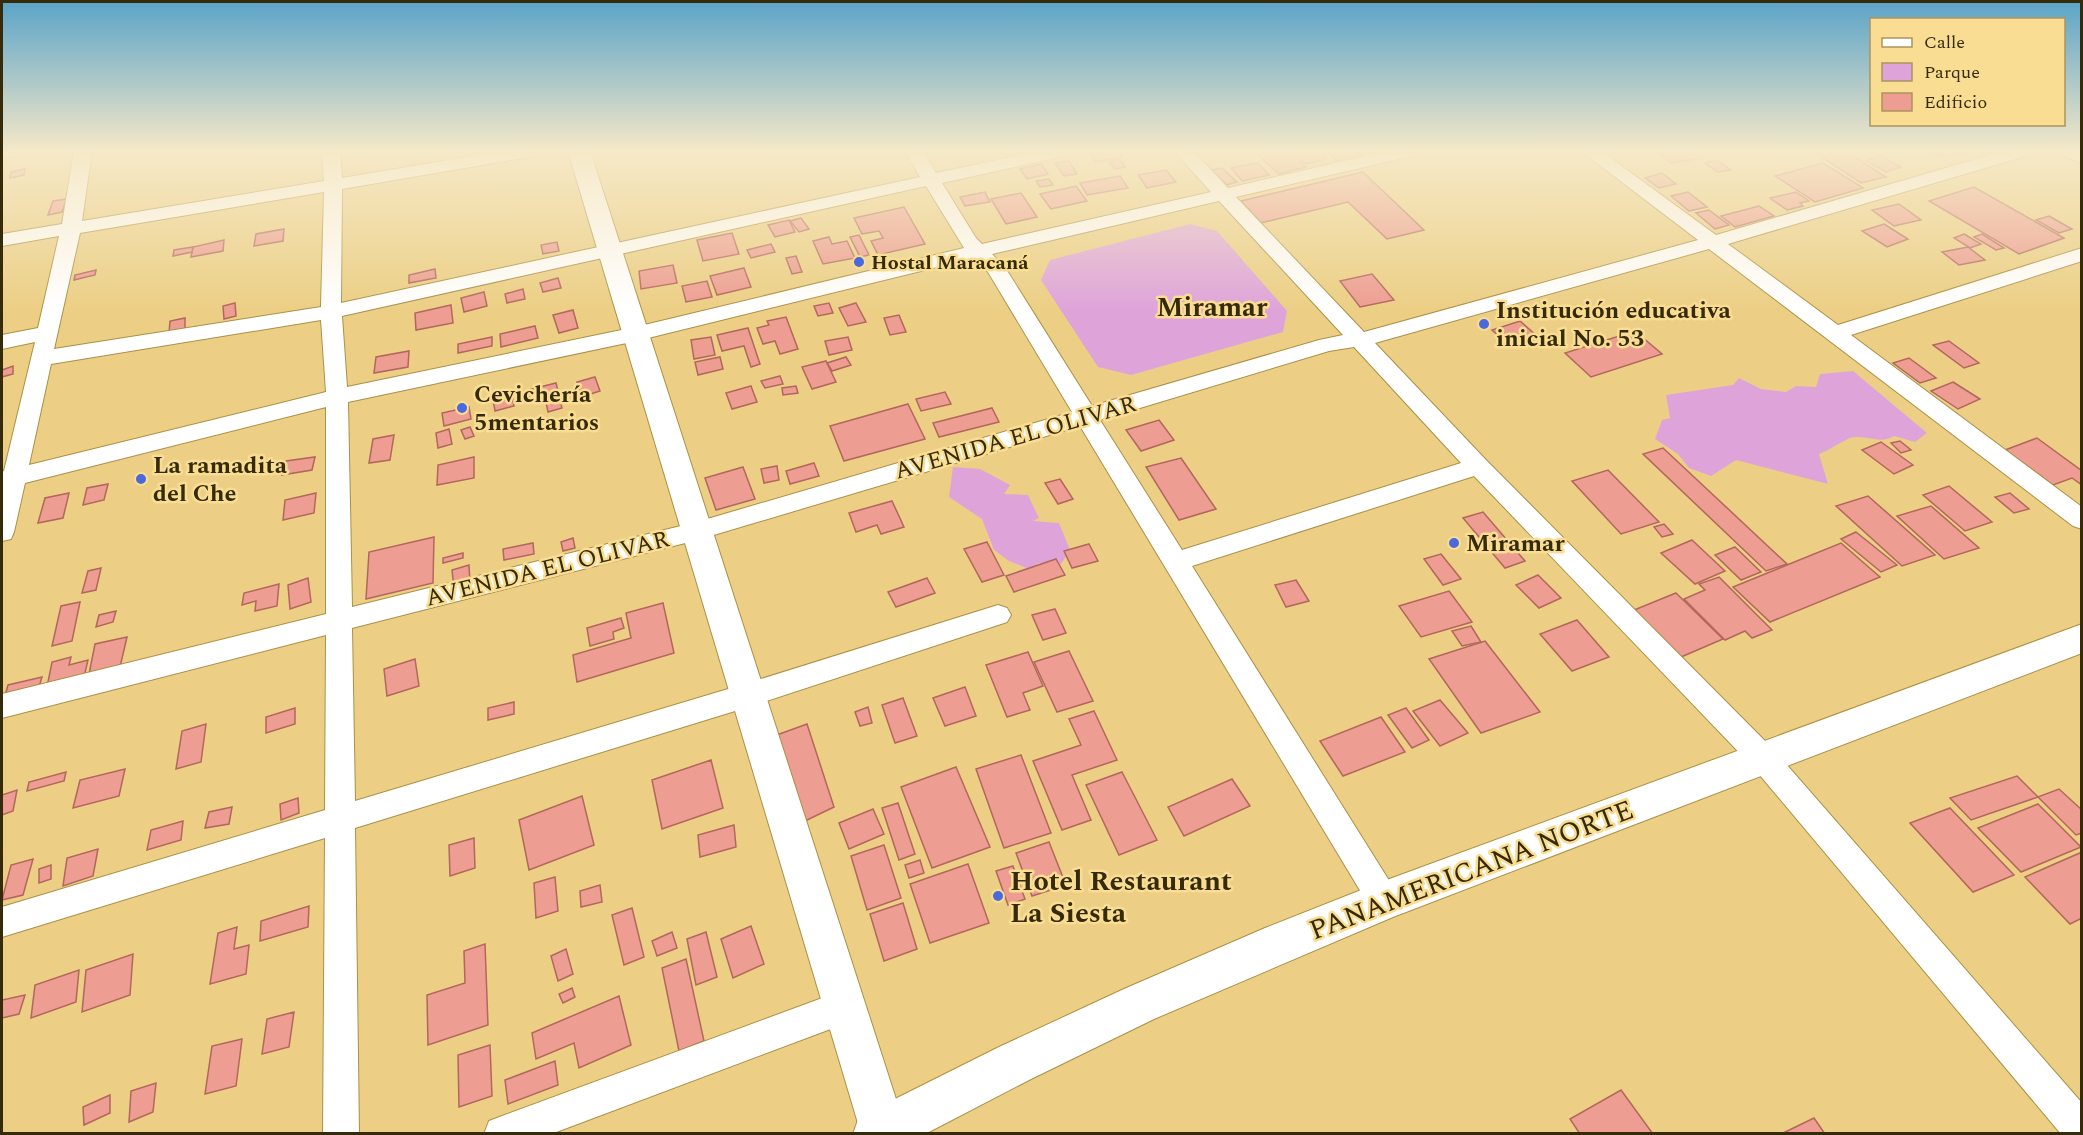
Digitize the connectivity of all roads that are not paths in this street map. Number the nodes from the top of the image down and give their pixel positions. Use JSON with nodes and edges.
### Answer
{"nodes":[{"id":1,"x":74,"y":204,"type":"edge"},
{"id":2,"x":211,"y":204,"type":"edge"},
{"id":3,"x":333,"y":204,"type":"edge"},
{"id":4,"x":595,"y":204,"type":"edge"},
{"id":5,"x":820,"y":204,"type":"edge"},
{"id":6,"x":946,"y":204,"type":"edge"},
{"id":7,"x":1180,"y":204,"type":"edge"},
{"id":8,"x":1232,"y":204,"type":"edge"},
{"id":9,"x":1662,"y":204,"type":"edge"},
{"id":10,"x":1843,"y":204,"type":"edge"},
{"id":11,"x":71,"y":228,"type":"junction"},
{"id":12,"x":2,"y":240,"type":"edge"},
{"id":13,"x":1713,"y":242,"type":"junction"},
{"id":14,"x":609,"y":249,"type":"junction"},
{"id":15,"x":978,"y":251,"type":"junction"},
{"id":16,"x":2082,"y":254,"type":"edge"},
{"id":17,"x":331,"y":312,"type":"junction"},
{"id":18,"x":49,"y":332,"type":"junction"},
{"id":19,"x":1835,"y":333,"type":"junction"},
{"id":20,"x":636,"y":334,"type":"junction"},
{"id":21,"x":1359,"y":339,"type":"junction"},
{"id":22,"x":2,"y":342,"type":"edge"},
{"id":23,"x":43,"y":358,"type":"junction"},
{"id":24,"x":337,"y":397,"type":"junction"},
{"id":25,"x":1086,"y":416,"type":"junction"},
{"id":26,"x":1478,"y":466,"type":"junction"},
{"id":27,"x":8,"y":479,"type":"edge"},
{"id":28,"x":2082,"y":520,"type":"edge"},
{"id":29,"x":697,"y":531,"type":"junction"},
{"id":30,"x":2,"y":532,"type":"edge"},
{"id":31,"x":1175,"y":562,"type":"junction"},
{"id":32,"x":998,"y":615,"type":"dead end"},
{"id":33,"x":339,"y":620,"type":"junction"},
{"id":34,"x":2082,"y":638,"type":"edge"},
{"id":35,"x":748,"y":695,"type":"junction"},
{"id":36,"x":2,"y":706,"type":"edge"},
{"id":37,"x":1763,"y":758,"type":"junction"},
{"id":38,"x":340,"y":820,"type":"junction"},
{"id":39,"x":1384,"y":901,"type":"junction"},
{"id":40,"x":2,"y":922,"type":"edge"},
{"id":41,"x":844,"y":1007,"type":"junction"},
{"id":42,"x":2082,"y":1131,"type":"edge"},
{"id":43,"x":881,"y":1132,"type":"edge"},
{"id":44,"x":341,"y":1134,"type":"edge"},
{"id":45,"x":502,"y":1134,"type":"edge"}],
"edges":[{"from":1,"to":11,"type":"street"},
{"from":2,"to":11,"type":"street"},
{"from":3,"to":17,"type":"street"},
{"from":4,"to":14,"type":"main road"},
{"from":5,"to":14,"type":"street"},
{"from":6,"to":15,"type":"street"},
{"from":7,"to":15,"type":"street"},
{"from":8,"to":21,"type":"street"},
{"from":9,"to":13,"type":"street"},
{"from":10,"to":13,"type":"street","name":"AVENIDA EL OLIVAR"},
{"from":11,"to":12,"type":"street"},
{"from":11,"to":18,"type":"street"},
{"from":13,"to":19,"type":"street"},
{"from":13,"to":21,"type":"street","name":"AVENIDA EL OLIVAR"},
{"from":14,"to":17,"type":"street"},
{"from":14,"to":20,"type":"main road"},
{"from":15,"to":20,"type":"street"},
{"from":15,"to":25,"type":"street"},
{"from":16,"to":19,"type":"street"},
{"from":17,"to":23,"type":"street"},
{"from":17,"to":24,"type":"street"},
{"from":18,"to":22,"type":"street"},
{"from":18,"to":23,"type":"street"},
{"from":19,"to":28,"type":"street"},
{"from":20,"to":24,"type":"street"},
{"from":20,"to":29,"type":"main road"},
{"from":21,"to":25,"type":"street","name":"AVENIDA EL OLIVAR"},
{"from":21,"to":26,"type":"street"},
{"from":23,"to":27,"type":"street"},
{"from":24,"to":27,"type":"street"},
{"from":24,"to":33,"type":"street"},
{"from":25,"to":29,"type":"street","name":"AVENIDA EL OLIVAR"},
{"from":25,"to":31,"type":"street"},
{"from":26,"to":31,"type":"street"},
{"from":26,"to":37,"type":"street"},
{"from":27,"to":30,"type":"street"},
{"from":29,"to":33,"type":"street","name":"AVENIDA EL OLIVAR"},
{"from":29,"to":35,"type":"main road"},
{"from":31,"to":39,"type":"street"},
{"from":32,"to":35,"type":"street"},
{"from":33,"to":36,"type":"street","name":"AVENIDA EL OLIVAR"},
{"from":33,"to":38,"type":"street"},
{"from":34,"to":37,"type":"main road","name":"PANAMERICANA NORTE"},
{"from":35,"to":38,"type":"street"},
{"from":35,"to":41,"type":"main road"},
{"from":37,"to":39,"type":"main road","name":"PANAMERICANA NORTE"},
{"from":37,"to":42,"type":"street"},
{"from":38,"to":40,"type":"street"},
{"from":38,"to":44,"type":"street"},
{"from":39,"to":43,"type":"main road","name":"PANAMERICANA NORTE"},
{"from":41,"to":43,"type":"main road"},
{"from":41,"to":45,"type":"street"}]}
